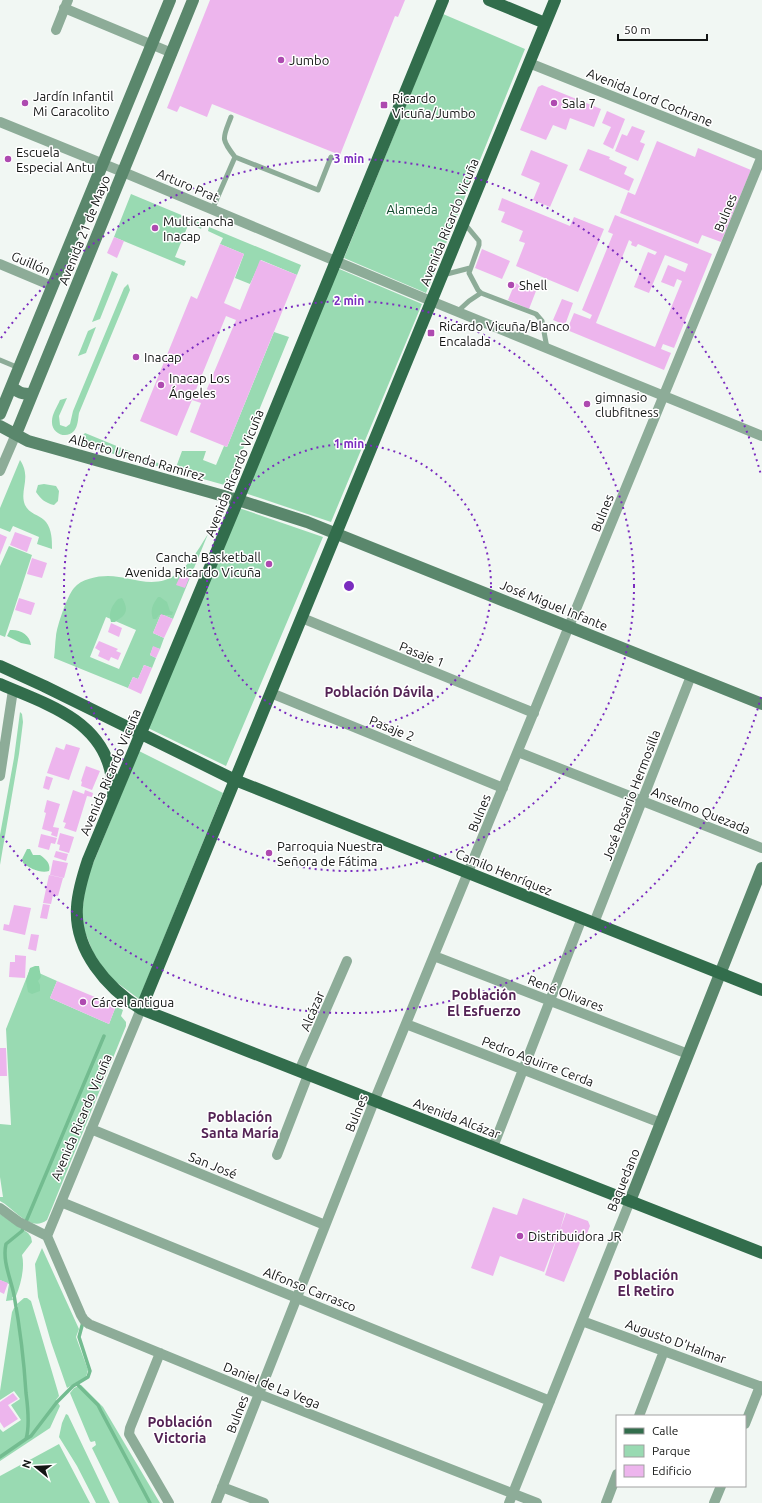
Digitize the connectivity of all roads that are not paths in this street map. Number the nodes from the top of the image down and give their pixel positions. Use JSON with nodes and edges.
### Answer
{"nodes":[{"id":1,"x":170,"y":0,"type":"edge"},
{"id":2,"x":194,"y":0,"type":"edge"},
{"id":3,"x":443,"y":0,"type":"edge"},
{"id":4,"x":489,"y":0,"type":"edge"},
{"id":5,"x":555,"y":0,"type":"edge"},
{"id":6,"x":66,"y":4,"type":"edge"},
{"id":7,"x":545,"y":23,"type":"junction"},
{"id":8,"x":56,"y":30,"type":"dead end"},
{"id":9,"x":152,"y":44,"type":"junction"},
{"id":10,"x":172,"y":53,"type":"junction"},
{"id":11,"x":529,"y":63,"type":"junction"},
{"id":12,"x":232,"y":117,"type":"dead end"},
{"id":13,"x":0,"y":122,"type":"edge"},
{"id":14,"x":762,"y":156,"type":"edge"},
{"id":15,"x":235,"y":157,"type":"junction"},
{"id":16,"x":331,"y":157,"type":"dead end"},
{"id":17,"x":103,"y":164,"type":"junction"},
{"id":18,"x":123,"y":172,"type":"junction"},
{"id":19,"x":212,"y":210,"type":"junction"},
{"id":20,"x":464,"y":222,"type":"junction"},
{"id":21,"x":336,"y":261,"type":"junction"},
{"id":22,"x":0,"y":264,"type":"edge"},
{"id":23,"x":470,"y":268,"type":"junction"},
{"id":24,"x":442,"y":275,"type":"junction"},
{"id":25,"x":52,"y":286,"type":"junction"},
{"id":26,"x":481,"y":293,"type":"junction"},
{"id":27,"x":431,"y":301,"type":"junction"},
{"id":28,"x":457,"y":312,"type":"junction"},
{"id":29,"x":548,"y":349,"type":"junction"},
{"id":30,"x":0,"y":360,"type":"edge"},
{"id":31,"x":19,"y":368,"type":"junction"},
{"id":32,"x":12,"y":386,"type":"junction"},
{"id":33,"x":32,"y":394,"type":"junction"},
{"id":34,"x":664,"y":396,"type":"junction"},
{"id":35,"x":0,"y":414,"type":"edge"},
{"id":36,"x":0,"y":426,"type":"edge"},
{"id":37,"x":16,"y":434,"type":"junction"},
{"id":38,"x":762,"y":436,"type":"edge"},
{"id":39,"x":0,"y":471,"type":"edge"},
{"id":40,"x":238,"y":500,"type":"junction"},
{"id":41,"x":336,"y":533,"type":"junction"},
{"id":42,"x":302,"y":618,"type":"junction"},
{"id":43,"x":569,"y":626,"type":"junction"},
{"id":44,"x":0,"y":666,"type":"edge"},
{"id":45,"x":691,"y":676,"type":"junction"},
{"id":46,"x":0,"y":684,"type":"edge"},
{"id":47,"x":13,"y":690,"type":"junction"},
{"id":48,"x":271,"y":693,"type":"junction"},
{"id":49,"x":762,"y":704,"type":"edge"},
{"id":50,"x":534,"y":713,"type":"junction"},
{"id":51,"x":142,"y":734,"type":"junction"},
{"id":52,"x":518,"y":752,"type":"junction"},
{"id":53,"x":0,"y":776,"type":"edge"},
{"id":54,"x":235,"y":780,"type":"junction"},
{"id":55,"x":503,"y":788,"type":"junction"},
{"id":56,"x":113,"y":800,"type":"junction"},
{"id":57,"x":642,"y":801,"type":"junction"},
{"id":58,"x":762,"y":848,"type":"edge"},
{"id":59,"x":762,"y":868,"type":"edge"},
{"id":60,"x":468,"y":873,"type":"junction"},
{"id":61,"x":582,"y":918,"type":"junction"},
{"id":62,"x":594,"y":923,"type":"junction"},
{"id":63,"x":434,"y":956,"type":"junction"},
{"id":64,"x":347,"y":961,"type":"dead end"},
{"id":65,"x":720,"y":973,"type":"junction"},
{"id":66,"x":762,"y":990,"type":"edge"},
{"id":67,"x":550,"y":1001,"type":"junction"},
{"id":68,"x":141,"y":1009,"type":"junction"},
{"id":69,"x":406,"y":1024,"type":"junction"},
{"id":70,"x":688,"y":1054,"type":"junction"},
{"id":71,"x":524,"y":1070,"type":"junction"},
{"id":72,"x":304,"y":1073,"type":"junction"},
{"id":73,"x":375,"y":1101,"type":"junction"},
{"id":74,"x":661,"y":1123,"type":"junction"},
{"id":75,"x":91,"y":1129,"type":"junction"},
{"id":76,"x":494,"y":1148,"type":"junction"},
{"id":77,"x":277,"y":1155,"type":"dead end"},
{"id":78,"x":630,"y":1201,"type":"junction"},
{"id":79,"x":61,"y":1202,"type":"junction"},
{"id":80,"x":0,"y":1208,"type":"edge"},
{"id":81,"x":325,"y":1225,"type":"junction"},
{"id":82,"x":47,"y":1236,"type":"junction"},
{"id":83,"x":762,"y":1253,"type":"edge"},
{"id":84,"x":297,"y":1297,"type":"junction"},
{"id":85,"x":582,"y":1321,"type":"junction"},
{"id":86,"x":664,"y":1351,"type":"junction"},
{"id":87,"x":160,"y":1353,"type":"junction"},
{"id":88,"x":761,"y":1386,"type":"edge"},
{"id":89,"x":259,"y":1394,"type":"junction"},
{"id":90,"x":550,"y":1401,"type":"junction"},
{"id":91,"x":639,"y":1415,"type":"edge"},
{"id":92,"x":746,"y":1422,"type":"edge"},
{"id":93,"x":616,"y":1477,"type":"edge"},
{"id":94,"x":222,"y":1487,"type":"junction"},
{"id":95,"x":720,"y":1487,"type":"edge"},
{"id":96,"x":511,"y":1499,"type":"edge"},
{"id":97,"x":169,"y":1503,"type":"edge"},
{"id":98,"x":216,"y":1503,"type":"edge"},
{"id":99,"x":264,"y":1503,"type":"edge"},
{"id":100,"x":537,"y":1503,"type":"edge"},
{"id":101,"x":606,"y":1503,"type":"edge"},
{"id":102,"x":714,"y":1503,"type":"edge"}],
"edges":[{"from":1,"to":9,"type":"street","name":"Avenida 21 de Mayo"},
{"from":2,"to":10,"type":"street","name":"Avenida 21 de Mayo"},
{"from":3,"to":21,"type":"main road","name":"Avenida Ricardo Vicuña"},
{"from":4,"to":7,"type":"main road"},
{"from":5,"to":7,"type":"main road","name":"Avenida Ricardo Vicuña"},
{"from":6,"to":8,"type":"street"},
{"from":6,"to":9,"type":"street"},
{"from":7,"to":11,"type":"main road","name":"Avenida Ricardo Vicuña"},
{"from":9,"to":10,"type":"street"},
{"from":9,"to":17,"type":"street","name":"Avenida 21 de Mayo"},
{"from":10,"to":18,"type":"street","name":"Avenida 21 de Mayo"},
{"from":11,"to":14,"type":"street","name":"Avenida Lord Cochrane"},
{"from":11,"to":20,"type":"main road","name":"Avenida Ricardo Vicuña"},
{"from":12,"to":15,"type":"lane"},
{"from":13,"to":17,"type":"street","name":"Arturo Prat"},
{"from":14,"to":34,"type":"street","name":"Bulnes"},
{"from":15,"to":16,"type":"lane"},
{"from":15,"to":19,"type":"lane"},
{"from":17,"to":18,"type":"street","name":"Arturo Prat"},
{"from":17,"to":25,"type":"street","name":"Avenida 21 de Mayo"},
{"from":18,"to":19,"type":"street","name":"Arturo Prat"},
{"from":18,"to":33,"type":"street","name":"Avenida 21 de Mayo"},
{"from":19,"to":21,"type":"street","name":"Arturo Prat"},
{"from":20,"to":23,"type":"lane"},
{"from":20,"to":24,"type":"main road","name":"Avenida Ricardo Vicuña"},
{"from":21,"to":27,"type":"street","name":"Arturo Prat"},
{"from":21,"to":40,"type":"main road","name":"Avenida Ricardo Vicuña"},
{"from":22,"to":25,"type":"street","name":"Guillón"},
{"from":23,"to":24,"type":"lane"},
{"from":23,"to":26,"type":"lane"},
{"from":24,"to":27,"type":"main road","name":"Avenida Ricardo Vicuña"},
{"from":25,"to":31,"type":"street","name":"Avenida 21 de Mayo"},
{"from":26,"to":28,"type":"lane"},
{"from":26,"to":29,"type":"lane"},
{"from":27,"to":28,"type":"street","name":"Arturo Prat"},
{"from":27,"to":41,"type":"main road","name":"Avenida Ricardo Vicuña"},
{"from":28,"to":29,"type":"street","name":"Arturo Prat"},
{"from":29,"to":34,"type":"street","name":"Arturo Prat"},
{"from":30,"to":31,"type":"lane"},
{"from":31,"to":32,"type":"street","name":"Avenida 21 de Mayo"},
{"from":32,"to":33,"type":"street"},
{"from":32,"to":35,"type":"street","name":"Avenida 21 de Mayo"},
{"from":33,"to":37,"type":"street","name":"Avenida 21 de Mayo"},
{"from":34,"to":38,"type":"street","name":"Arturo Prat"},
{"from":34,"to":43,"type":"street","name":"Bulnes"},
{"from":36,"to":37,"type":"street","name":"Alberto Urenda Ramírez"},
{"from":37,"to":39,"type":"street","name":"Avenida 21 de Mayo"},
{"from":37,"to":40,"type":"street","name":"Alberto Urenda Ramírez"},
{"from":40,"to":41,"type":"street","name":"Alberto Urenda Ramírez"},
{"from":40,"to":51,"type":"main road","name":"Avenida Ricardo Vicuña"},
{"from":41,"to":42,"type":"main road","name":"Avenida Ricardo Vicuña"},
{"from":41,"to":43,"type":"street","name":"José Miguel Infante"},
{"from":42,"to":48,"type":"main road","name":"Avenida Ricardo Vicuña"},
{"from":42,"to":50,"type":"street","name":"Pasaje 1"},
{"from":43,"to":45,"type":"street","name":"José Miguel Infante"},
{"from":43,"to":50,"type":"street","name":"Bulnes"},
{"from":44,"to":51,"type":"main road","name":"Camilo Henríquez"},
{"from":45,"to":49,"type":"street","name":"José Miguel Infante"},
{"from":45,"to":57,"type":"street","name":"José Rosario Hermosilla"},
{"from":46,"to":47,"type":"main road"},
{"from":47,"to":53,"type":"street"},
{"from":47,"to":56,"type":"main road"},
{"from":48,"to":54,"type":"main road","name":"Avenida Ricardo Vicuña"},
{"from":48,"to":55,"type":"street","name":"Pasaje 2"},
{"from":50,"to":52,"type":"street","name":"Bulnes"},
{"from":51,"to":54,"type":"main road","name":"Camilo Henríquez"},
{"from":51,"to":56,"type":"main road","name":"Avenida Ricardo Vicuña"},
{"from":52,"to":55,"type":"street","name":"Bulnes"},
{"from":52,"to":57,"type":"street","name":"Anselmo Quezada"},
{"from":54,"to":60,"type":"main road","name":"Camilo Henríquez"},
{"from":54,"to":68,"type":"main road","name":"Avenida Ricardo Vicuña"},
{"from":55,"to":60,"type":"street","name":"Bulnes"},
{"from":56,"to":68,"type":"main road","name":"Avenida Ricardo Vicuña"},
{"from":57,"to":58,"type":"street","name":"Anselmo Quezada"},
{"from":57,"to":62,"type":"street","name":"José Rosario Hermosilla"},
{"from":59,"to":65,"type":"street","name":"Baquedano"},
{"from":60,"to":61,"type":"main road","name":"Camilo Henríquez"},
{"from":60,"to":63,"type":"street","name":"Bulnes"},
{"from":61,"to":62,"type":"main road","name":"Camilo Henríquez"},
{"from":61,"to":67,"type":"street"},
{"from":62,"to":65,"type":"main road","name":"Camilo Henríquez"},
{"from":63,"to":67,"type":"street","name":"René Olivares"},
{"from":63,"to":69,"type":"street","name":"Bulnes"},
{"from":64,"to":72,"type":"street","name":"Alcázar"},
{"from":65,"to":66,"type":"main road","name":"Camilo Henríquez"},
{"from":65,"to":70,"type":"street","name":"Baquedano"},
{"from":67,"to":70,"type":"street","name":"René Olivares"},
{"from":67,"to":71,"type":"street"},
{"from":68,"to":72,"type":"main road","name":"Avenida Alcázar"},
{"from":68,"to":75,"type":"street","name":"Avenida Ricardo Vicuña"},
{"from":69,"to":71,"type":"street","name":"Pedro Aguirre Cerda"},
{"from":69,"to":73,"type":"street","name":"Bulnes"},
{"from":70,"to":74,"type":"street","name":"Baquedano"},
{"from":71,"to":74,"type":"street","name":"Pedro Aguirre Cerda"},
{"from":71,"to":76,"type":"street"},
{"from":72,"to":73,"type":"main road","name":"Avenida Alcázar"},
{"from":72,"to":77,"type":"street","name":"Alcázar"},
{"from":73,"to":76,"type":"main road","name":"Avenida Alcázar"},
{"from":73,"to":81,"type":"street","name":"Bulnes"},
{"from":74,"to":78,"type":"street","name":"Baquedano"},
{"from":75,"to":79,"type":"street","name":"Avenida Ricardo Vicuña"},
{"from":75,"to":81,"type":"street","name":"San José"},
{"from":76,"to":78,"type":"main road","name":"Avenida Alcázar"},
{"from":78,"to":83,"type":"main road","name":"Avenida Alcázar"},
{"from":78,"to":85,"type":"street","name":"Baquedano"},
{"from":79,"to":82,"type":"street","name":"Avenida Ricardo Vicuña"},
{"from":79,"to":84,"type":"street","name":"Alfonso Carrasco"},
{"from":80,"to":82,"type":"street"},
{"from":81,"to":84,"type":"street","name":"Bulnes"},
{"from":82,"to":87,"type":"street","name":"Daniel de La Vega"},
{"from":84,"to":89,"type":"street","name":"Bulnes"},
{"from":84,"to":90,"type":"street","name":"Alfonso Carrasco"},
{"from":85,"to":86,"type":"street","name":"Augusto D'Halmar"},
{"from":85,"to":90,"type":"street","name":"Baquedano"},
{"from":86,"to":88,"type":"street","name":"Augusto D'Halmar"},
{"from":86,"to":91,"type":"street"},
{"from":87,"to":89,"type":"street","name":"Daniel de La Vega"},
{"from":87,"to":97,"type":"street"},
{"from":88,"to":92,"type":"street"},
{"from":89,"to":94,"type":"street","name":"Bulnes"},
{"from":89,"to":96,"type":"street","name":"Daniel de La Vega"},
{"from":90,"to":96,"type":"street","name":"Baquedano"},
{"from":93,"to":101,"type":"street"},
{"from":94,"to":98,"type":"street","name":"Bulnes"},
{"from":94,"to":99,"type":"street"},
{"from":95,"to":102,"type":"street"},
{"from":96,"to":100,"type":"street","name":"Daniel de La Vega"}]}
